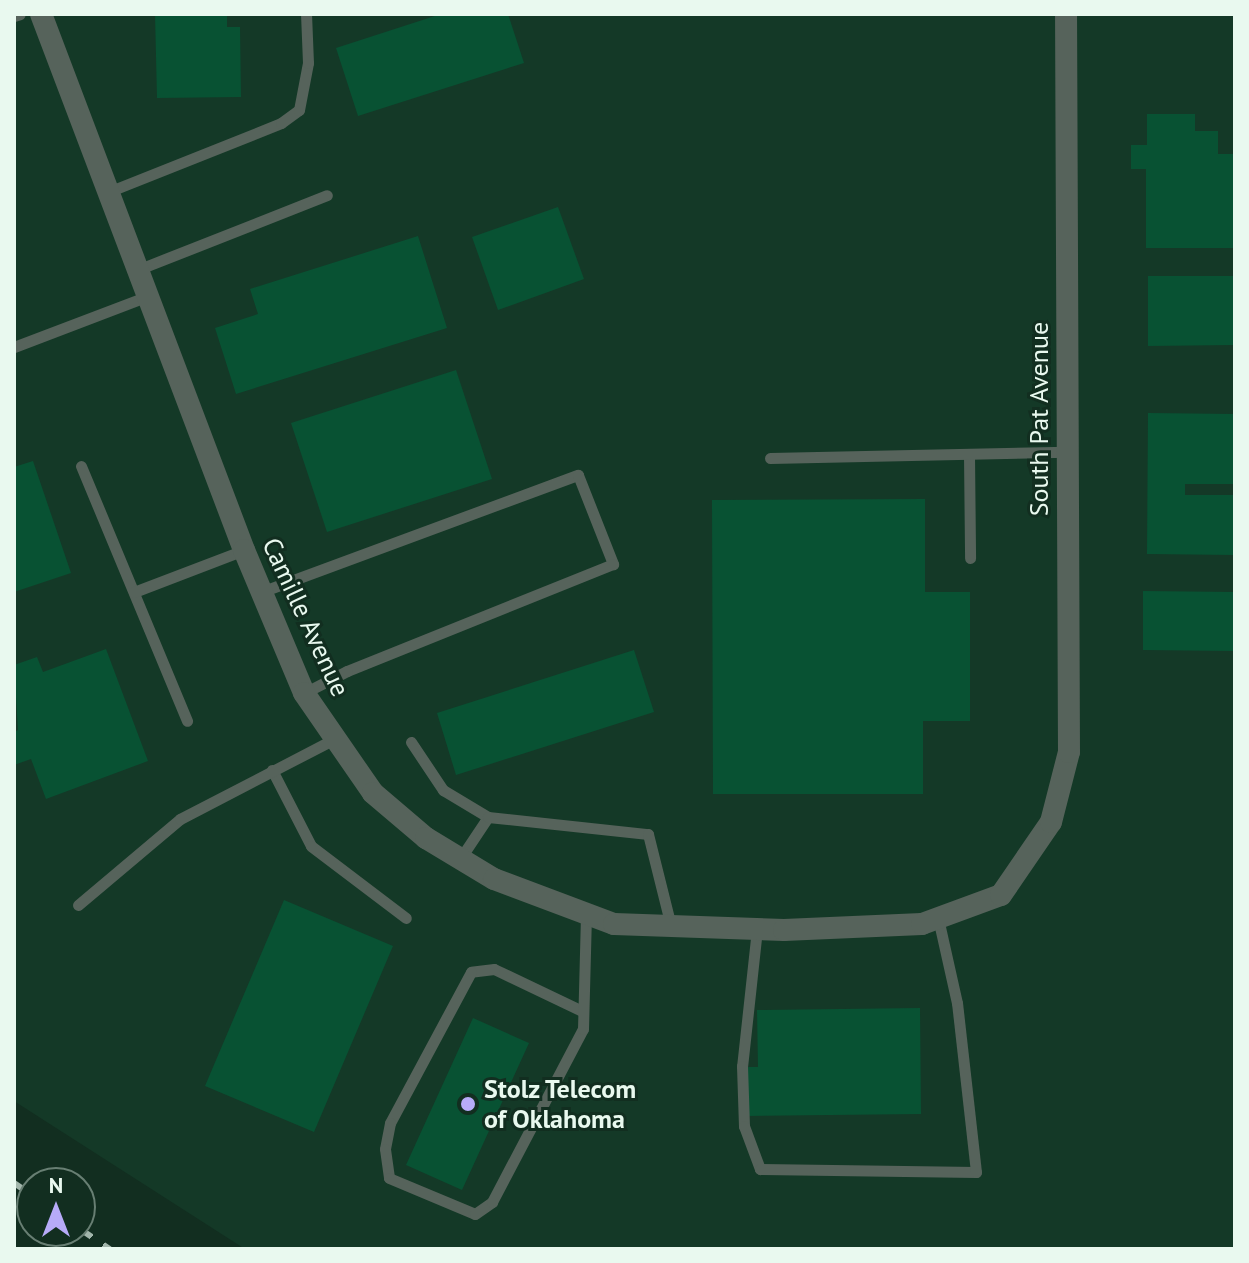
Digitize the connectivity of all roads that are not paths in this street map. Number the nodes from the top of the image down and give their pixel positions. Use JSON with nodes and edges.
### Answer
{"nodes":[{"id":1,"x":20,"y":14,"type":"edge"},
{"id":2,"x":41,"y":14,"type":"edge"},
{"id":3,"x":306,"y":14,"type":"edge"},
{"id":4,"x":1066,"y":14,"type":"edge"},
{"id":5,"x":14,"y":16,"type":"edge"},
{"id":6,"x":108,"y":192,"type":"junction"},
{"id":7,"x":327,"y":195,"type":"dead end"},
{"id":8,"x":137,"y":270,"type":"junction"},
{"id":9,"x":148,"y":296,"type":"junction"},
{"id":10,"x":14,"y":347,"type":"edge"},
{"id":11,"x":1067,"y":452,"type":"junction"},
{"id":12,"x":969,"y":455,"type":"junction"},
{"id":13,"x":770,"y":458,"type":"dead end"},
{"id":14,"x":81,"y":466,"type":"dead end"},
{"id":15,"x":244,"y":550,"type":"junction"},
{"id":16,"x":970,"y":558,"type":"dead end"},
{"id":17,"x":134,"y":592,"type":"junction"},
{"id":18,"x":261,"y":592,"type":"junction"},
{"id":19,"x":304,"y":693,"type":"junction"},
{"id":20,"x":187,"y":721,"type":"dead end"},
{"id":21,"x":336,"y":738,"type":"junction"},
{"id":22,"x":411,"y":742,"type":"dead end"},
{"id":23,"x":272,"y":770,"type":"junction"},
{"id":24,"x":488,"y":817,"type":"junction"},
{"id":25,"x":1051,"y":822,"type":"joint"},
{"id":26,"x":460,"y":859,"type":"junction"},
{"id":27,"x":78,"y":905,"type":"dead end"},
{"id":28,"x":586,"y":915,"type":"junction"},
{"id":29,"x":406,"y":918,"type":"dead end"},
{"id":30,"x":938,"y":918,"type":"junction"},
{"id":31,"x":671,"y":926,"type":"junction"},
{"id":32,"x":757,"y":929,"type":"junction"},
{"id":33,"x":580,"y":1010,"type":"junction"}],
"edges":[{"from":1,"to":5,"type":"lane"},
{"from":2,"to":6,"type":"street","name":"Camille Avenue"},
{"from":3,"to":6,"type":"lane"},
{"from":4,"to":11,"type":"street","name":"South Pat Avenue"},
{"from":6,"to":8,"type":"street","name":"Camille Avenue"},
{"from":7,"to":8,"type":"lane"},
{"from":8,"to":9,"type":"street","name":"Camille Avenue"},
{"from":9,"to":10,"type":"lane"},
{"from":9,"to":15,"type":"street","name":"Camille Avenue"},
{"from":11,"to":12,"type":"lane"},
{"from":11,"to":25,"type":"street","name":"South Pat Avenue"},
{"from":12,"to":13,"type":"lane"},
{"from":12,"to":16,"type":"lane"},
{"from":14,"to":17,"type":"lane"},
{"from":15,"to":17,"type":"lane"},
{"from":15,"to":18,"type":"street","name":"Camille Avenue"},
{"from":17,"to":20,"type":"lane"},
{"from":18,"to":19,"type":"street","name":"Camille Avenue"},
{"from":18,"to":19,"type":"lane"},
{"from":19,"to":21,"type":"street","name":"Camille Avenue"},
{"from":21,"to":23,"type":"lane"},
{"from":21,"to":26,"type":"street","name":"Camille Avenue"},
{"from":22,"to":24,"type":"lane"},
{"from":23,"to":27,"type":"lane"},
{"from":23,"to":29,"type":"lane"},
{"from":24,"to":26,"type":"lane"},
{"from":24,"to":31,"type":"lane"},
{"from":25,"to":30,"type":"street","name":"Camille Avenue"},
{"from":26,"to":28,"type":"street","name":"Camille Avenue"},
{"from":28,"to":31,"type":"street","name":"Camille Avenue"},
{"from":28,"to":33,"type":"lane"},
{"from":30,"to":32,"type":"street","name":"Camille Avenue"},
{"from":30,"to":32,"type":"lane"},
{"from":31,"to":32,"type":"street","name":"Camille Avenue"},
{"from":33,"to":33,"type":"lane"}]}
